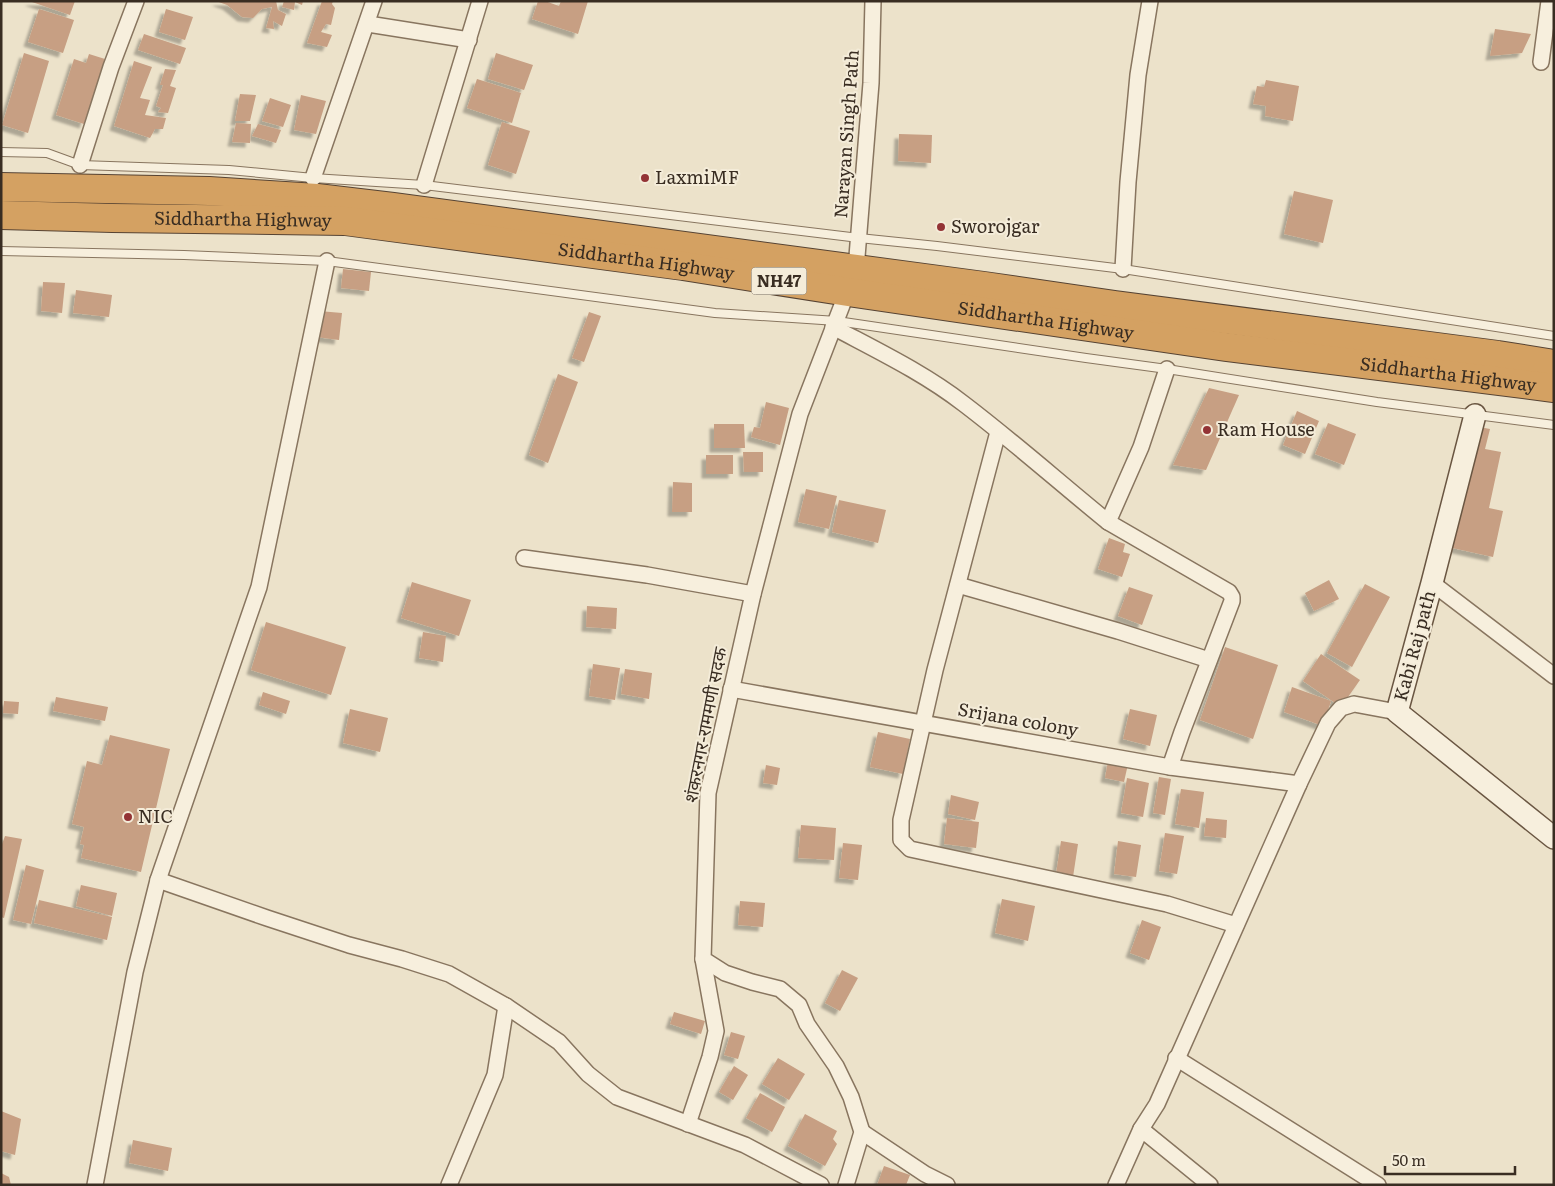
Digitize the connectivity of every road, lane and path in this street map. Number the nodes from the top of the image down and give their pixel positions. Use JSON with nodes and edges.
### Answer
{"nodes":[{"id":1,"x":136,"y":1,"type":"edge"},
{"id":2,"x":374,"y":1,"type":"edge"},
{"id":3,"x":480,"y":1,"type":"edge"},
{"id":4,"x":873,"y":1,"type":"edge"},
{"id":5,"x":1150,"y":1,"type":"edge"},
{"id":6,"x":1549,"y":1,"type":"edge"},
{"id":7,"x":368,"y":24,"type":"junction"},
{"id":8,"x":469,"y":40,"type":"junction"},
{"id":9,"x":1541,"y":62,"type":"dead end"},
{"id":10,"x":1,"y":152,"type":"edge"},
{"id":11,"x":80,"y":165,"type":"junction"},
{"id":12,"x":313,"y":178,"type":"junction"},
{"id":13,"x":424,"y":185,"type":"junction"},
{"id":14,"x":1,"y":188,"type":"edge"},
{"id":15,"x":1,"y":215,"type":"edge"},
{"id":16,"x":859,"y":238,"type":"junction"},
{"id":17,"x":1,"y":251,"type":"edge"},
{"id":18,"x":327,"y":261,"type":"junction"},
{"id":19,"x":1123,"y":269,"type":"junction"},
{"id":20,"x":852,"y":281,"type":"junction"},
{"id":21,"x":835,"y":324,"type":"junction"},
{"id":22,"x":1554,"y":336,"type":"edge"},
{"id":23,"x":1554,"y":364,"type":"edge"},
{"id":24,"x":1167,"y":369,"type":"junction"},
{"id":25,"x":1554,"y":388,"type":"edge"},
{"id":26,"x":1475,"y":415,"type":"junction"},
{"id":27,"x":1554,"y":425,"type":"edge"},
{"id":28,"x":998,"y":432,"type":"junction"},
{"id":29,"x":1108,"y":522,"type":"junction"},
{"id":30,"x":524,"y":558,"type":"dead end"},
{"id":31,"x":1432,"y":584,"type":"junction"},
{"id":32,"x":958,"y":585,"type":"junction"},
{"id":33,"x":752,"y":594,"type":"junction"},
{"id":34,"x":1209,"y":660,"type":"junction"},
{"id":35,"x":1554,"y":676,"type":"edge"},
{"id":36,"x":731,"y":689,"type":"junction"},
{"id":37,"x":1397,"y":712,"type":"junction"},
{"id":38,"x":923,"y":723,"type":"junction"},
{"id":39,"x":1170,"y":767,"type":"junction"},
{"id":40,"x":1299,"y":784,"type":"junction"},
{"id":41,"x":1554,"y":838,"type":"edge"},
{"id":42,"x":158,"y":880,"type":"junction"},
{"id":43,"x":1236,"y":925,"type":"junction"},
{"id":44,"x":703,"y":959,"type":"junction"},
{"id":45,"x":506,"y":1006,"type":"junction"},
{"id":46,"x":1176,"y":1058,"type":"junction"},
{"id":47,"x":688,"y":1124,"type":"junction"},
{"id":48,"x":1141,"y":1129,"type":"junction"},
{"id":49,"x":862,"y":1132,"type":"junction"},
{"id":50,"x":95,"y":1185,"type":"edge"},
{"id":51,"x":448,"y":1185,"type":"edge"},
{"id":52,"x":820,"y":1185,"type":"edge"},
{"id":53,"x":846,"y":1185,"type":"edge"},
{"id":54,"x":947,"y":1185,"type":"edge"},
{"id":55,"x":1116,"y":1185,"type":"edge"},
{"id":56,"x":1210,"y":1185,"type":"edge"},
{"id":57,"x":1378,"y":1185,"type":"edge"}],
"edges":[{"from":1,"to":11,"type":"street"},
{"from":2,"to":7,"type":"street"},
{"from":3,"to":8,"type":"street"},
{"from":4,"to":16,"type":"street","name":"Narayan Singh Path"},
{"from":5,"to":19,"type":"street"},
{"from":6,"to":9,"type":"street"},
{"from":7,"to":8,"type":"street"},
{"from":7,"to":12,"type":"street"},
{"from":8,"to":13,"type":"street"},
{"from":10,"to":11,"type":"lane"},
{"from":11,"to":12,"type":"lane"},
{"from":12,"to":13,"type":"lane"},
{"from":13,"to":16,"type":"lane"},
{"from":14,"to":20,"type":"highway","name":"Siddhartha Highway","number":"NH47"},
{"from":15,"to":20,"type":"highway","name":"Siddhartha Highway","number":"NH47"},
{"from":16,"to":19,"type":"lane"},
{"from":16,"to":20,"type":"street","name":"Narayan Singh Path"},
{"from":17,"to":18,"type":"lane"},
{"from":18,"to":21,"type":"lane"},
{"from":18,"to":42,"type":"street"},
{"from":19,"to":22,"type":"lane"},
{"from":20,"to":21,"type":"street","name":"शंकरनगर-राममणी सदक"},
{"from":20,"to":23,"type":"highway","name":"Siddhartha Highway","number":"NH47"},
{"from":20,"to":25,"type":"highway","name":"Siddhartha Highway","number":"NH47"},
{"from":21,"to":24,"type":"lane"},
{"from":21,"to":28,"type":"street"},
{"from":21,"to":33,"type":"street","name":"शंकरनगर-राममणी सदक"},
{"from":24,"to":26,"type":"lane"},
{"from":24,"to":29,"type":"street"},
{"from":26,"to":27,"type":"lane"},
{"from":26,"to":31,"type":"street","name":"Kabi Raj path"},
{"from":28,"to":29,"type":"street"},
{"from":28,"to":32,"type":"street"},
{"from":29,"to":34,"type":"street"},
{"from":30,"to":33,"type":"street"},
{"from":31,"to":35,"type":"street"},
{"from":31,"to":37,"type":"street","name":"Kabi Raj path"},
{"from":32,"to":34,"type":"street"},
{"from":32,"to":38,"type":"street"},
{"from":33,"to":36,"type":"street","name":"शंकरनगर-राममणी सदक"},
{"from":34,"to":39,"type":"street"},
{"from":36,"to":38,"type":"street","name":"Srijana colony"},
{"from":36,"to":44,"type":"street","name":"शंकरनगर-राममणी सदक"},
{"from":37,"to":40,"type":"street"},
{"from":37,"to":41,"type":"street","name":"Kabi Raj path"},
{"from":38,"to":39,"type":"street","name":"Srijana colony"},
{"from":38,"to":43,"type":"street"},
{"from":39,"to":40,"type":"street","name":"Srijana colony"},
{"from":40,"to":43,"type":"street"},
{"from":42,"to":45,"type":"street"},
{"from":42,"to":50,"type":"street"},
{"from":43,"to":46,"type":"street"},
{"from":44,"to":47,"type":"street","name":"शंकरनगर-राममणी सदक"},
{"from":44,"to":49,"type":"street"},
{"from":45,"to":47,"type":"street"},
{"from":45,"to":51,"type":"street"},
{"from":46,"to":48,"type":"street"},
{"from":46,"to":57,"type":"street"},
{"from":47,"to":52,"type":"street"},
{"from":48,"to":55,"type":"street"},
{"from":48,"to":56,"type":"street"},
{"from":49,"to":53,"type":"street"},
{"from":49,"to":54,"type":"street"}]}
